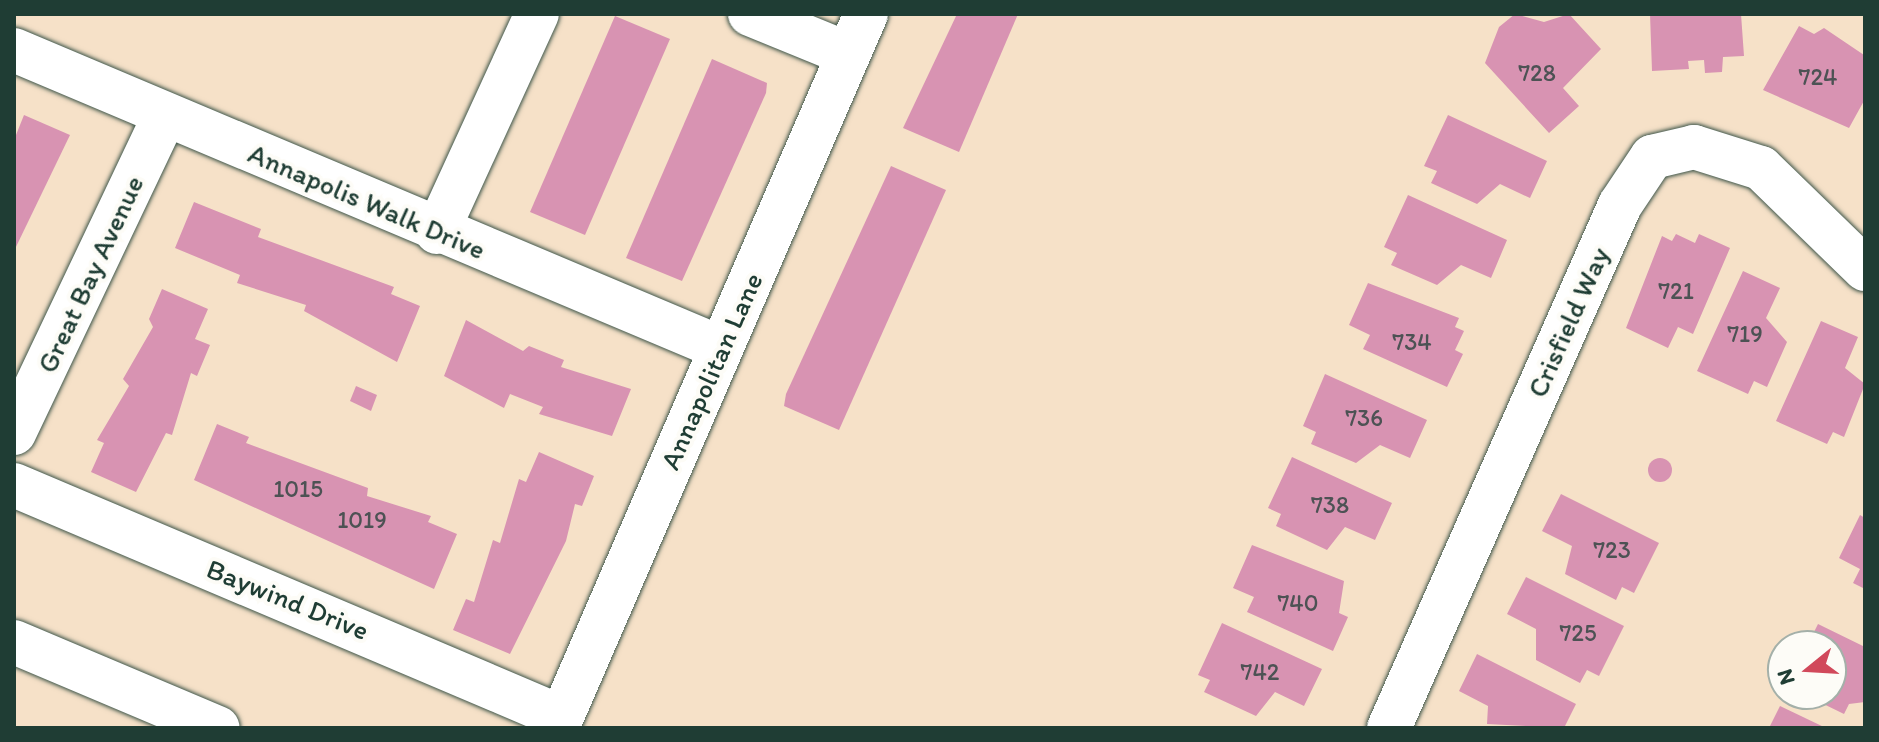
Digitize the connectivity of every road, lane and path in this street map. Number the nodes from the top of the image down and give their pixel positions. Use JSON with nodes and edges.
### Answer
{"nodes":[{"id":1,"x":537,"y":14,"type":"edge"},
{"id":2,"x":750,"y":14,"type":"edge"},
{"id":3,"x":866,"y":14,"type":"edge"},
{"id":4,"x":14,"y":50,"type":"edge"},
{"id":5,"x":848,"y":54,"type":"junction"},
{"id":6,"x":165,"y":115,"type":"junction"},
{"id":7,"x":437,"y":232,"type":"junction"},
{"id":8,"x":1865,"y":269,"type":"edge"},
{"id":9,"x":721,"y":348,"type":"junction"},
{"id":10,"x":14,"y":433,"type":"edge"},
{"id":11,"x":14,"y":485,"type":"edge"},
{"id":12,"x":14,"y":642,"type":"edge"},
{"id":13,"x":559,"y":722,"type":"edge"},
{"id":14,"x":218,"y":728,"type":"edge"},
{"id":15,"x":1389,"y":728,"type":"edge"}],
"edges":[{"from":1,"to":7,"type":"street"},
{"from":2,"to":5,"type":"street"},
{"from":3,"to":5,"type":"street","name":"Annapolitan Lane"},
{"from":4,"to":6,"type":"street","name":"Annapolis Walk Drive"},
{"from":5,"to":9,"type":"street","name":"Annapolitan Lane"},
{"from":6,"to":7,"type":"street","name":"Annapolis Walk Drive"},
{"from":6,"to":10,"type":"street","name":"Great Bay Avenue"},
{"from":7,"to":9,"type":"street","name":"Annapolis Walk Drive"},
{"from":8,"to":15,"type":"street","name":"Crisfield Way"},
{"from":9,"to":13,"type":"street","name":"Annapolitan Lane"},
{"from":11,"to":13,"type":"street","name":"Baywind Drive"},
{"from":12,"to":14,"type":"street"}]}
